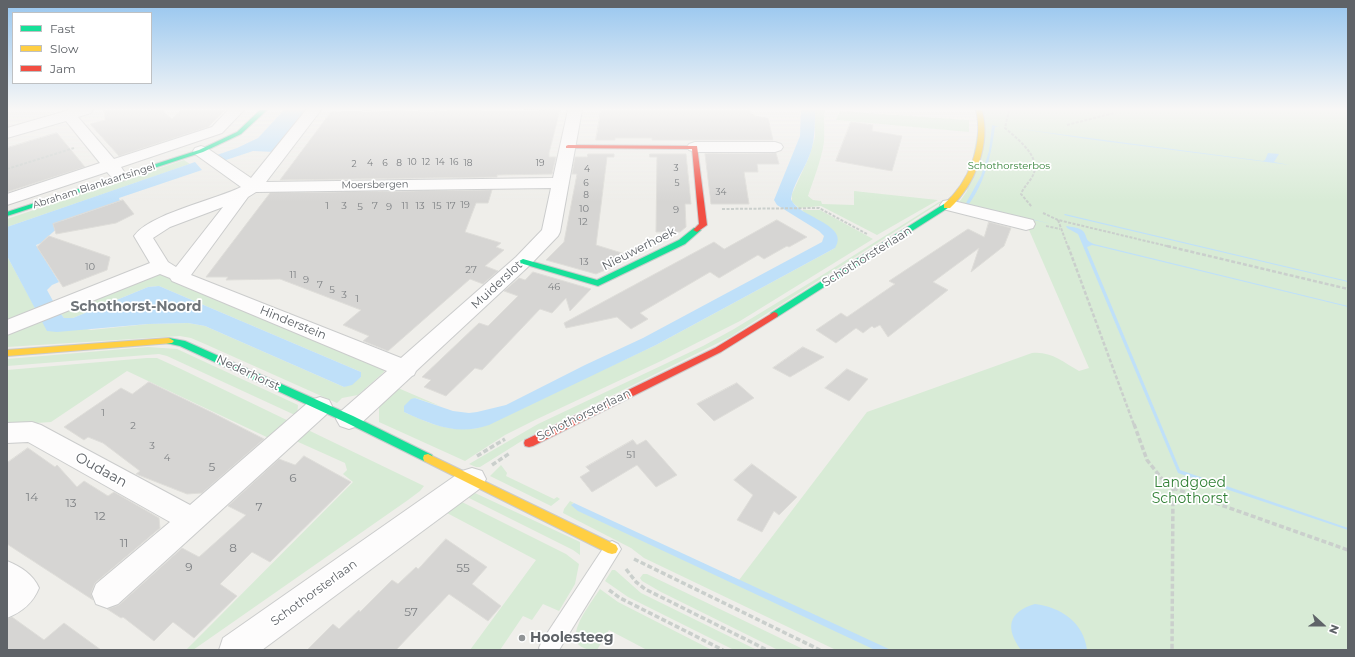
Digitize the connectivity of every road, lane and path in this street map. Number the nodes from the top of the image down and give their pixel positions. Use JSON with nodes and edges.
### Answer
{"nodes":[{"id":1,"x":90,"y":141,"type":"edge"},
{"id":2,"x":191,"y":141,"type":"edge"},
{"id":3,"x":223,"y":141,"type":"edge"},
{"id":4,"x":289,"y":141,"type":"edge"},
{"id":5,"x":569,"y":141,"type":"edge"},
{"id":6,"x":979,"y":141,"type":"edge"},
{"id":7,"x":1017,"y":141,"type":"edge"},
{"id":8,"x":92,"y":143,"type":"junction"},
{"id":9,"x":695,"y":147,"type":"junction"},
{"id":10,"x":775,"y":147,"type":"dead end"},
{"id":11,"x":568,"y":148,"type":"junction"},
{"id":12,"x":201,"y":151,"type":"junction"},
{"id":13,"x":7,"y":168,"type":"edge"},
{"id":14,"x":115,"y":172,"type":"junction"},
{"id":15,"x":560,"y":183,"type":"junction"},
{"id":16,"x":248,"y":190,"type":"junction"},
{"id":17,"x":7,"y":200,"type":"edge"},
{"id":18,"x":949,"y":205,"type":"junction"},
{"id":19,"x":702,"y":209,"type":"junction"},
{"id":20,"x":1041,"y":212,"type":"dead end"},
{"id":21,"x":7,"y":214,"type":"edge"},
{"id":22,"x":1031,"y":217,"type":"joint"},
{"id":23,"x":1058,"y":220,"type":"junction"},
{"id":24,"x":887,"y":244,"type":"junction"},
{"id":25,"x":522,"y":262,"type":"junction"},
{"id":26,"x":161,"y":266,"type":"junction"},
{"id":27,"x":179,"y":277,"type":"junction"},
{"id":28,"x":1348,"y":289,"type":"edge"},
{"id":29,"x":7,"y":328,"type":"edge"},
{"id":30,"x":7,"y":354,"type":"edge"},
{"id":31,"x":406,"y":369,"type":"junction"},
{"id":32,"x":320,"y":406,"type":"junction"},
{"id":33,"x":349,"y":419,"type":"junction"},
{"id":34,"x":7,"y":433,"type":"edge"},
{"id":35,"x":529,"y":442,"type":"joint"},
{"id":36,"x":472,"y":479,"type":"junction"},
{"id":37,"x":1173,"y":488,"type":"junction"},
{"id":38,"x":192,"y":520,"type":"junction"},
{"id":39,"x":612,"y":549,"type":"junction"},
{"id":40,"x":1348,"y":550,"type":"edge"},
{"id":41,"x":7,"y":575,"type":"edge"},
{"id":42,"x":107,"y":594,"type":"dead end"},
{"id":43,"x":7,"y":603,"type":"edge"},
{"id":44,"x":549,"y":648,"type":"dead end"},
{"id":45,"x":235,"y":650,"type":"edge"},
{"id":46,"x":766,"y":650,"type":"edge"},
{"id":47,"x":820,"y":650,"type":"edge"},
{"id":48,"x":1172,"y":650,"type":"edge"}],
"edges":[{"from":1,"to":8,"type":"street"},
{"from":2,"to":14,"type":"street","name":"Abraham Blankaartsingel"},
{"from":3,"to":12,"type":"street","name":"Abraham Blankaartsingel"},
{"from":4,"to":16,"type":"street"},
{"from":5,"to":11,"type":"street","name":"Muiderslot"},
{"from":6,"to":18,"type":"street","name":"Schothorsterlaan"},
{"from":7,"to":22,"type":"path"},
{"from":8,"to":13,"type":"path"},
{"from":8,"to":14,"type":"street"},
{"from":9,"to":10,"type":"street"},
{"from":9,"to":11,"type":"street"},
{"from":9,"to":19,"type":"street","name":"Nieuwerhoek"},
{"from":11,"to":15,"type":"street","name":"Muiderslot"},
{"from":12,"to":14,"type":"street","name":"Abraham Blankaartsingel"},
{"from":12,"to":16,"type":"street"},
{"from":14,"to":17,"type":"street","name":"Abraham Blankaartsingel"},
{"from":14,"to":21,"type":"street","name":"Abraham Blankaartsingel"},
{"from":15,"to":16,"type":"street","name":"Moersbergen"},
{"from":15,"to":25,"type":"street","name":"Muiderslot"},
{"from":16,"to":26,"type":"street","name":"Hinderstein"},
{"from":16,"to":27,"type":"street"},
{"from":18,"to":22,"type":"street"},
{"from":18,"to":24,"type":"street","name":"Schothorsterlaan"},
{"from":19,"to":24,"type":"path"},
{"from":19,"to":25,"type":"street","name":"Nieuwerhoek"},
{"from":20,"to":23,"type":"path"},
{"from":23,"to":28,"type":"path"},
{"from":23,"to":37,"type":"path"},
{"from":24,"to":35,"type":"street","name":"Schothorsterlaan"},
{"from":25,"to":31,"type":"street","name":"Muiderslot"},
{"from":26,"to":27,"type":"street","name":"Hinderstein"},
{"from":26,"to":29,"type":"street"},
{"from":27,"to":31,"type":"street","name":"Hinderstein"},
{"from":30,"to":32,"type":"street","name":"Nederhorst"},
{"from":31,"to":33,"type":"street","name":"Muiderslot"},
{"from":32,"to":33,"type":"street","name":"Nederhorst"},
{"from":32,"to":38,"type":"street"},
{"from":33,"to":36,"type":"street","name":"Nederhorst"},
{"from":34,"to":38,"type":"street","name":"Oudaan"},
{"from":35,"to":36,"type":"path","name":"Schothorsterlaan"},
{"from":36,"to":39,"type":"street"},
{"from":36,"to":45,"type":"street","name":"Schothorsterlaan"},
{"from":37,"to":40,"type":"path"},
{"from":37,"to":48,"type":"path"},
{"from":38,"to":42,"type":"street"},
{"from":39,"to":44,"type":"lane"},
{"from":39,"to":46,"type":"path"},
{"from":39,"to":47,"type":"path"},
{"from":41,"to":43,"type":"street"}]}
